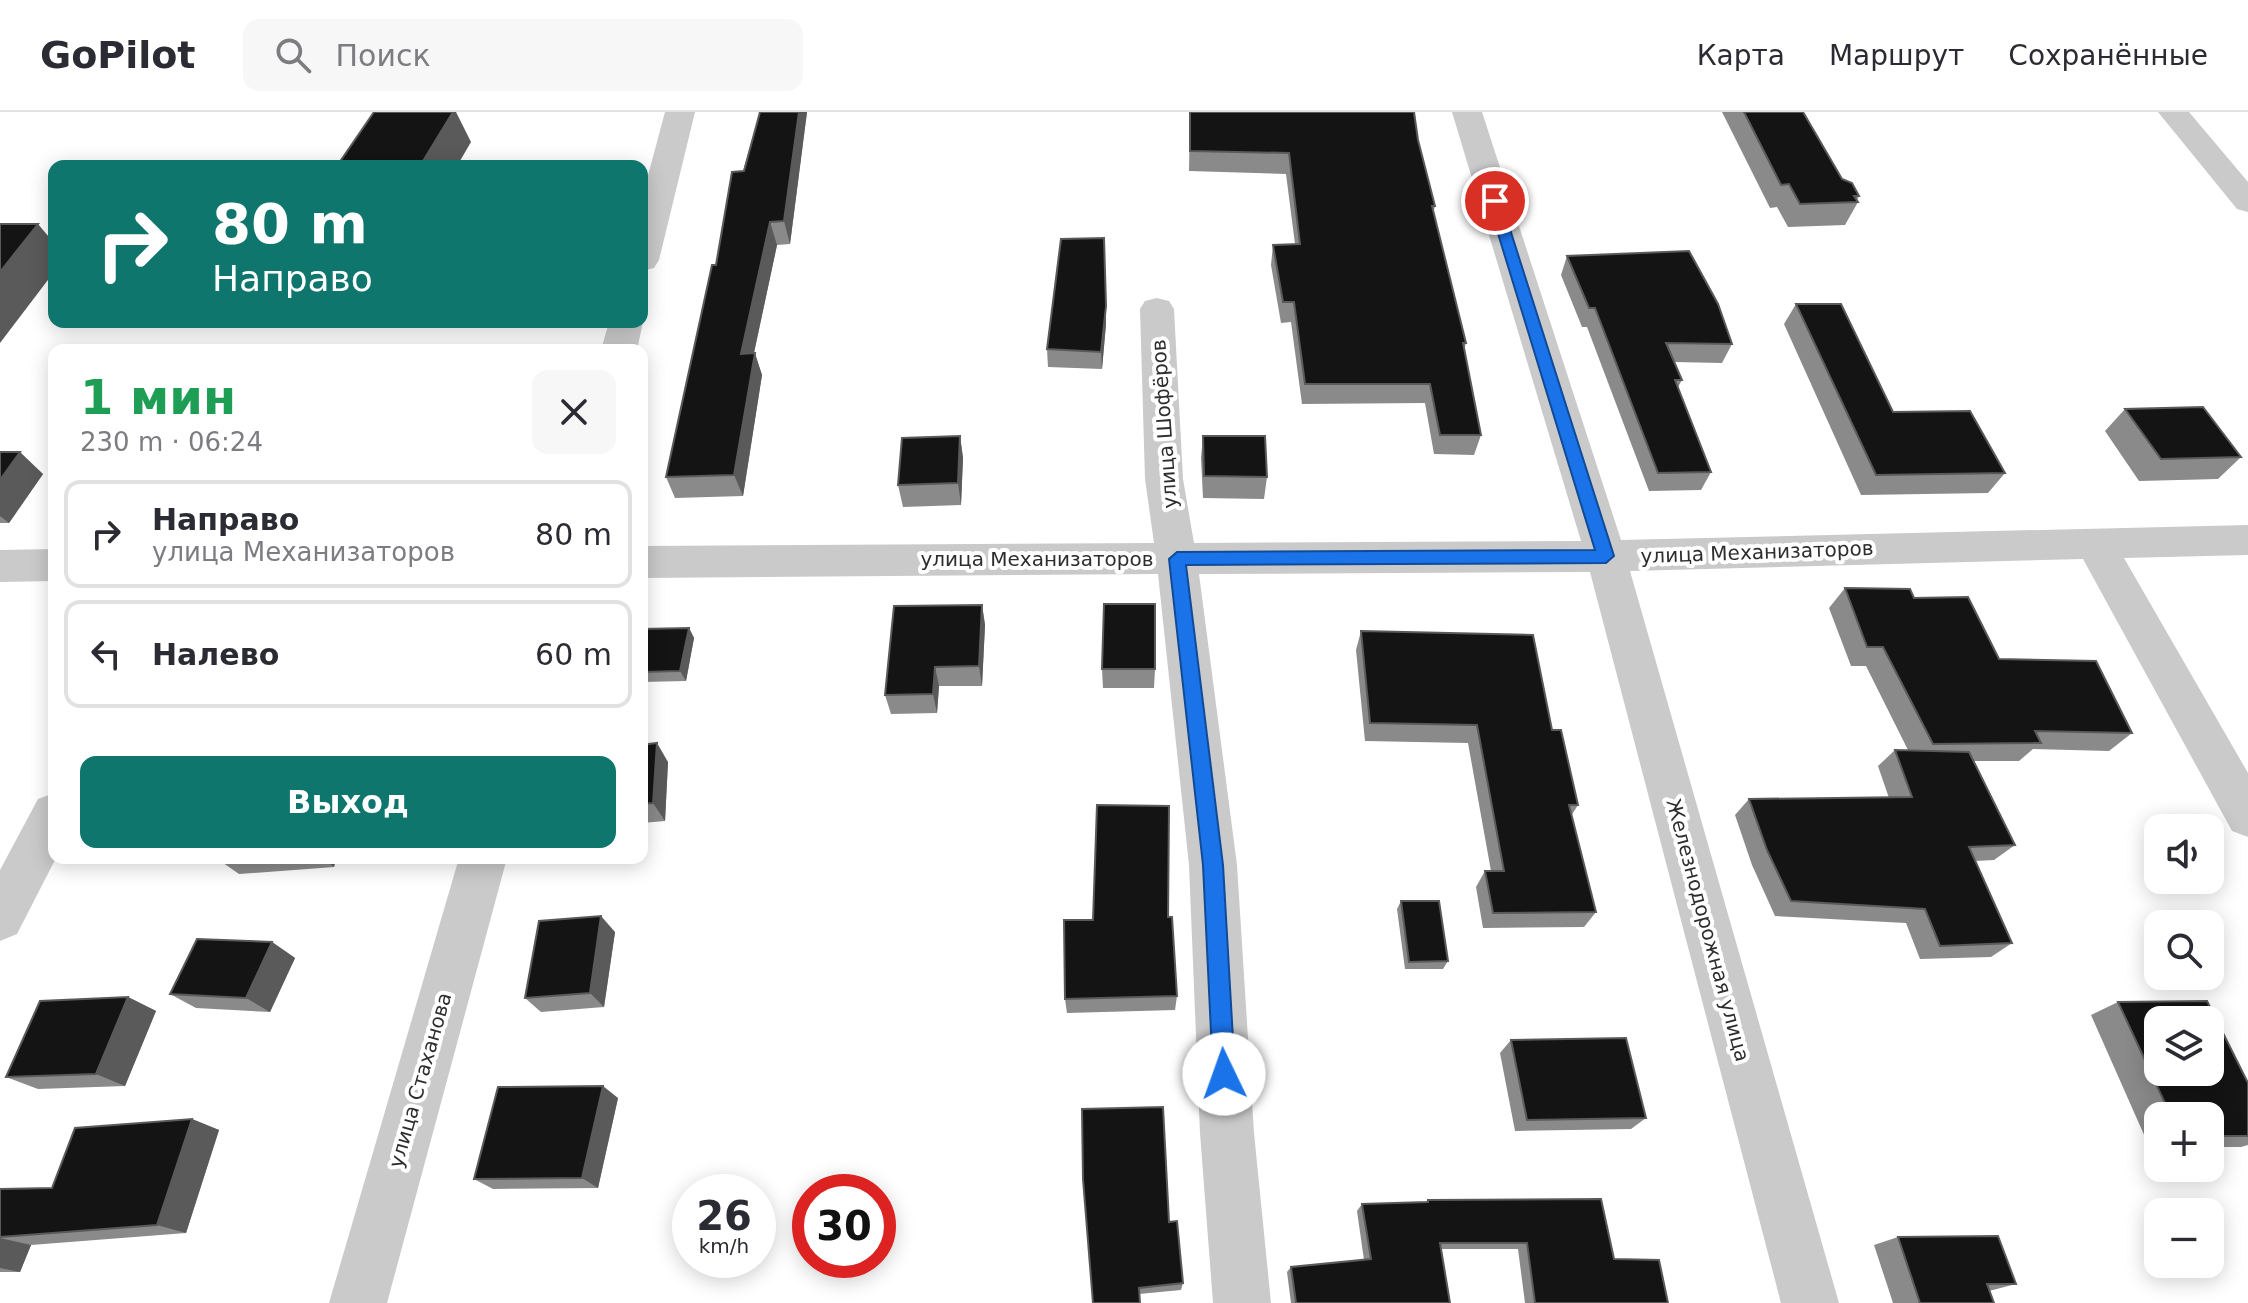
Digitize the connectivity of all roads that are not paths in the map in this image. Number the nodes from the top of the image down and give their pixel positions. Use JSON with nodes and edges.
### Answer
{"nodes":[{"id":1,"x":680,"y":112,"type":"edge"},
{"id":2,"x":1467,"y":112,"type":"edge"},
{"id":3,"x":2173,"y":112,"type":"edge"},
{"id":4,"x":2248,"y":202,"type":"edge"},
{"id":5,"x":648,"y":237,"type":"edge"},
{"id":6,"x":1157,"y":309,"type":"dead end"},
{"id":7,"x":2248,"y":540,"type":"edge"},
{"id":8,"x":2094,"y":542,"type":"junction"},
{"id":9,"x":1606,"y":556,"type":"junction"},
{"id":10,"x":1177,"y":559,"type":"junction"},
{"id":11,"x":648,"y":562,"type":"edge"},
{"id":12,"x":48,"y":565,"type":"edge"},
{"id":13,"x":0,"y":566,"type":"edge"},
{"id":14,"x":2248,"y":816,"type":"edge"},
{"id":15,"x":48,"y":826,"type":"edge"},
{"id":16,"x":481,"y":864,"type":"edge"},
{"id":17,"x":0,"y":918,"type":"edge"},
{"id":18,"x":358,"y":1303,"type":"edge"},
{"id":19,"x":1242,"y":1303,"type":"edge"},
{"id":20,"x":1810,"y":1303,"type":"edge"}],
"edges":[{"from":1,"to":5,"type":"street"},
{"from":2,"to":9,"type":"street","name":"Железнодорожная улица"},
{"from":3,"to":4,"type":"street"},
{"from":6,"to":10,"type":"street","name":"улица Шофёров"},
{"from":7,"to":8,"type":"street","name":"улица Механизаторов"},
{"from":8,"to":9,"type":"street","name":"улица Механизаторов"},
{"from":8,"to":14,"type":"street"},
{"from":9,"to":10,"type":"street","name":"улица Механизаторов"},
{"from":9,"to":20,"type":"street","name":"Железнодорожная улица"},
{"from":10,"to":11,"type":"street","name":"улица Механизаторов"},
{"from":10,"to":19,"type":"street","name":"улица Шофёров"},
{"from":12,"to":13,"type":"street"},
{"from":15,"to":17,"type":"street"},
{"from":16,"to":18,"type":"street","name":"улица Стаханова"}]}
